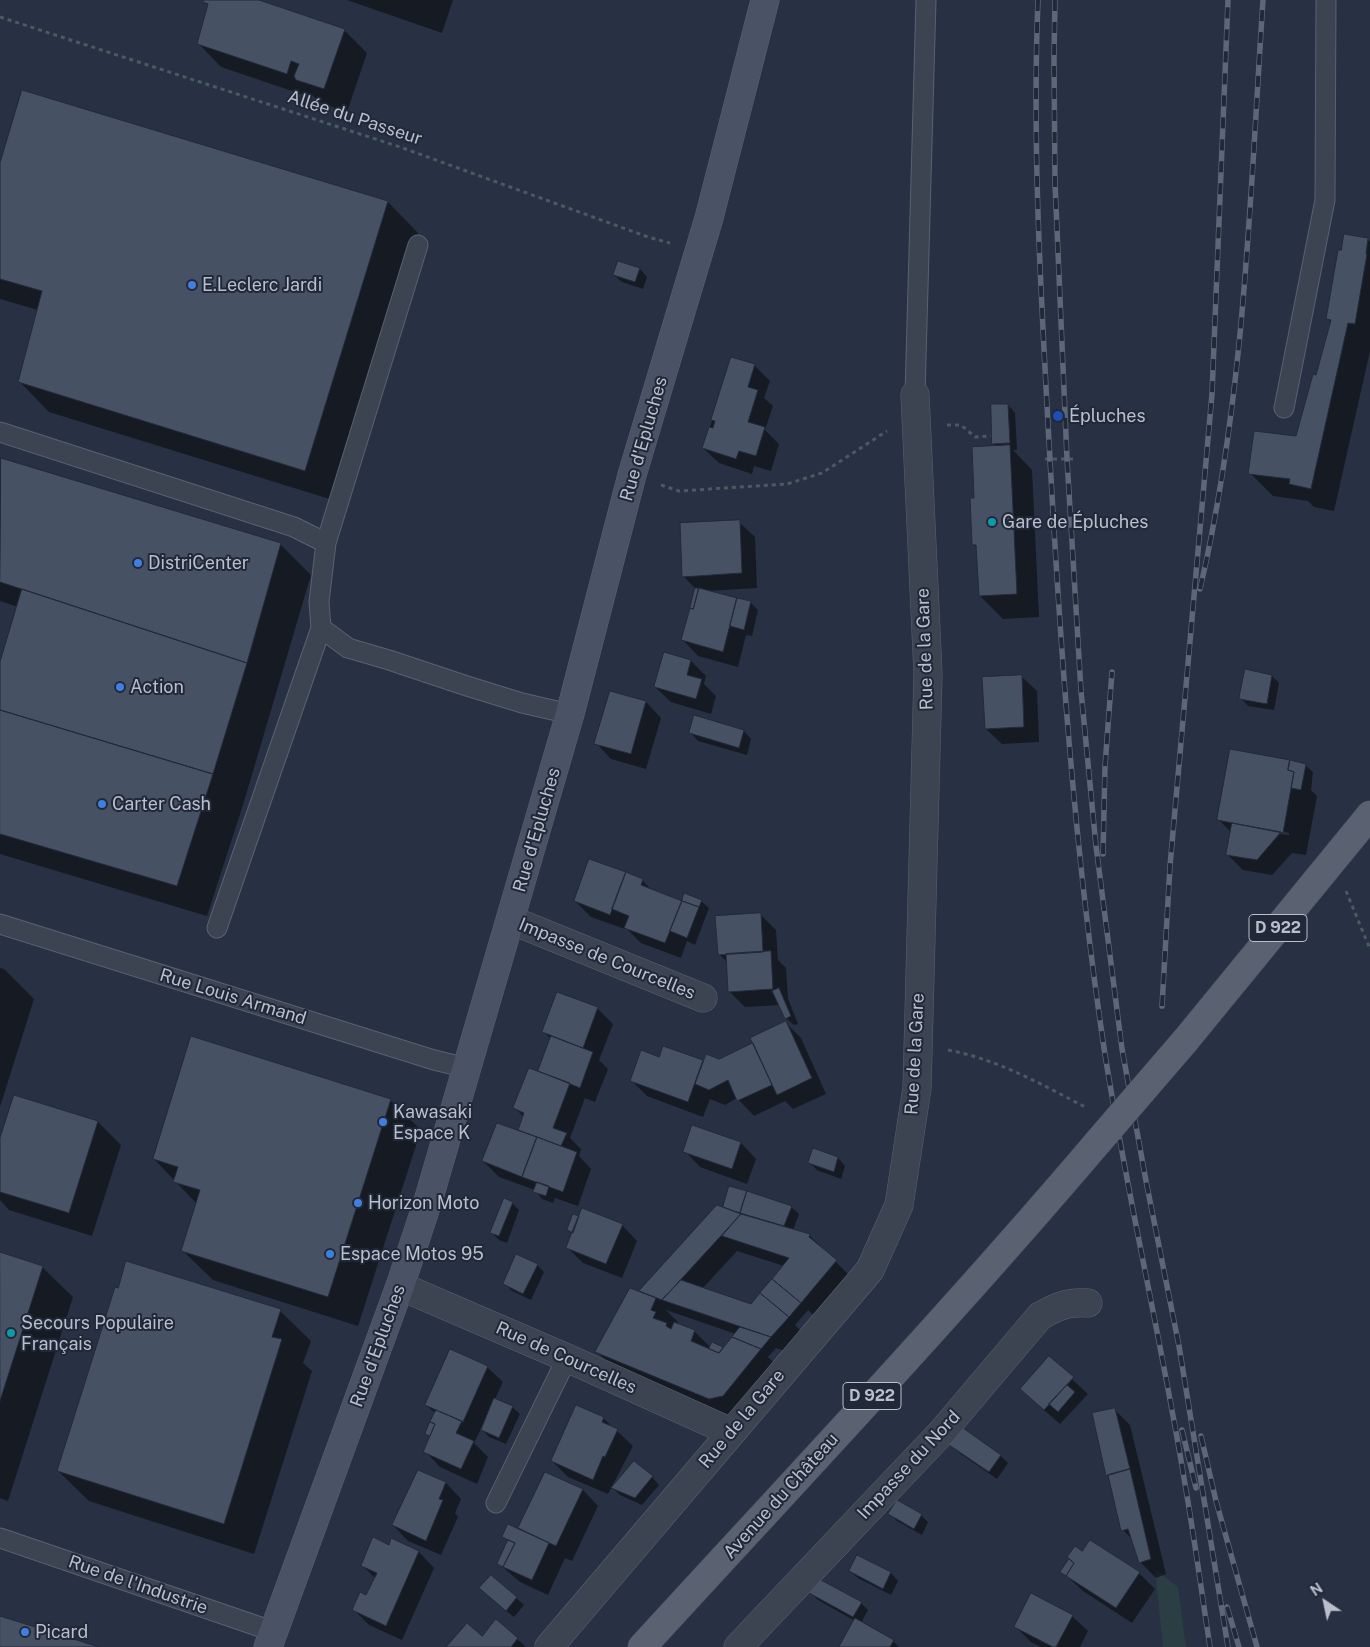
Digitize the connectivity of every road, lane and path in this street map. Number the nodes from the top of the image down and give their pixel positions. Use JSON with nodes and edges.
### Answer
{"nodes":[{"id":1,"x":765,"y":0,"type":"edge"},
{"id":2,"x":926,"y":0,"type":"edge"},
{"id":3,"x":1326,"y":0,"type":"edge"},
{"id":4,"x":0,"y":17,"type":"edge"},
{"id":5,"x":418,"y":245,"type":"dead end"},
{"id":6,"x":699,"y":251,"type":"junction"},
{"id":7,"x":915,"y":395,"type":"joint"},
{"id":8,"x":1284,"y":408,"type":"dead end"},
{"id":9,"x":894,"y":426,"type":"dead end"},
{"id":10,"x":0,"y":432,"type":"edge"},
{"id":11,"x":1075,"y":458,"type":"dead end"},
{"id":12,"x":1045,"y":459,"type":"dead end"},
{"id":13,"x":632,"y":475,"type":"junction"},
{"id":14,"x":326,"y":543,"type":"junction"},
{"id":15,"x":322,"y":628,"type":"junction"},
{"id":16,"x":570,"y":714,"type":"junction"},
{"id":17,"x":1370,"y":815,"type":"edge"},
{"id":18,"x":1334,"y":860,"type":"junction"},
{"id":19,"x":511,"y":920,"type":"junction"},
{"id":20,"x":0,"y":924,"type":"edge"},
{"id":21,"x":218,"y":928,"type":"dead end"},
{"id":22,"x":1370,"y":949,"type":"edge"},
{"id":23,"x":703,"y":998,"type":"dead end"},
{"id":24,"x":918,"y":1045,"type":"junction"},
{"id":25,"x":467,"y":1068,"type":"junction"},
{"id":26,"x":1088,"y":1108,"type":"dead end"},
{"id":27,"x":400,"y":1286,"type":"junction"},
{"id":28,"x":1088,"y":1303,"type":"dead end"},
{"id":29,"x":568,"y":1358,"type":"junction"},
{"id":30,"x":732,"y":1432,"type":"junction"},
{"id":31,"x":496,"y":1503,"type":"dead end"},
{"id":32,"x":0,"y":1538,"type":"edge"},
{"id":33,"x":272,"y":1640,"type":"edge"},
{"id":34,"x":747,"y":1644,"type":"edge"},
{"id":35,"x":549,"y":1647,"type":"edge"},
{"id":36,"x":642,"y":1647,"type":"edge"}],
"edges":[{"from":1,"to":6,"type":"street","name":"Rue d'Epluches"},
{"from":2,"to":7,"type":"lane"},
{"from":3,"to":8,"type":"lane"},
{"from":4,"to":6,"type":"path","name":"Allée du Passeur"},
{"from":5,"to":14,"type":"lane"},
{"from":6,"to":13,"type":"street","name":"Rue d'Epluches"},
{"from":7,"to":24,"type":"street","name":"Rue de la Gare"},
{"from":9,"to":13,"type":"path"},
{"from":10,"to":14,"type":"lane"},
{"from":11,"to":12,"type":"path"},
{"from":13,"to":16,"type":"street","name":"Rue d'Epluches"},
{"from":14,"to":15,"type":"lane"},
{"from":15,"to":16,"type":"lane"},
{"from":15,"to":21,"type":"lane"},
{"from":16,"to":19,"type":"street","name":"Rue d'Epluches"},
{"from":17,"to":18,"type":"main road","number":"D 922"},
{"from":18,"to":22,"type":"path"},
{"from":18,"to":36,"type":"main road","name":"Avenue du Château","number":"D 922","bridge":true},
{"from":19,"to":23,"type":"street","name":"Impasse de Courcelles"},
{"from":19,"to":25,"type":"street","name":"Rue d'Epluches"},
{"from":20,"to":25,"type":"lane","name":"Rue Louis Armand"},
{"from":24,"to":26,"type":"path"},
{"from":24,"to":30,"type":"street","name":"Rue de la Gare"},
{"from":25,"to":27,"type":"street","name":"Rue d'Epluches"},
{"from":27,"to":29,"type":"street","name":"Rue de Courcelles"},
{"from":27,"to":33,"type":"street","name":"Rue d'Epluches"},
{"from":28,"to":34,"type":"street","name":"Impasse du Nord"},
{"from":29,"to":30,"type":"street","name":"Rue de Courcelles"},
{"from":29,"to":31,"type":"lane"},
{"from":30,"to":35,"type":"street","name":"Rue de la Gare"},
{"from":32,"to":33,"type":"lane","name":"Rue de l'Industrie"}]}
